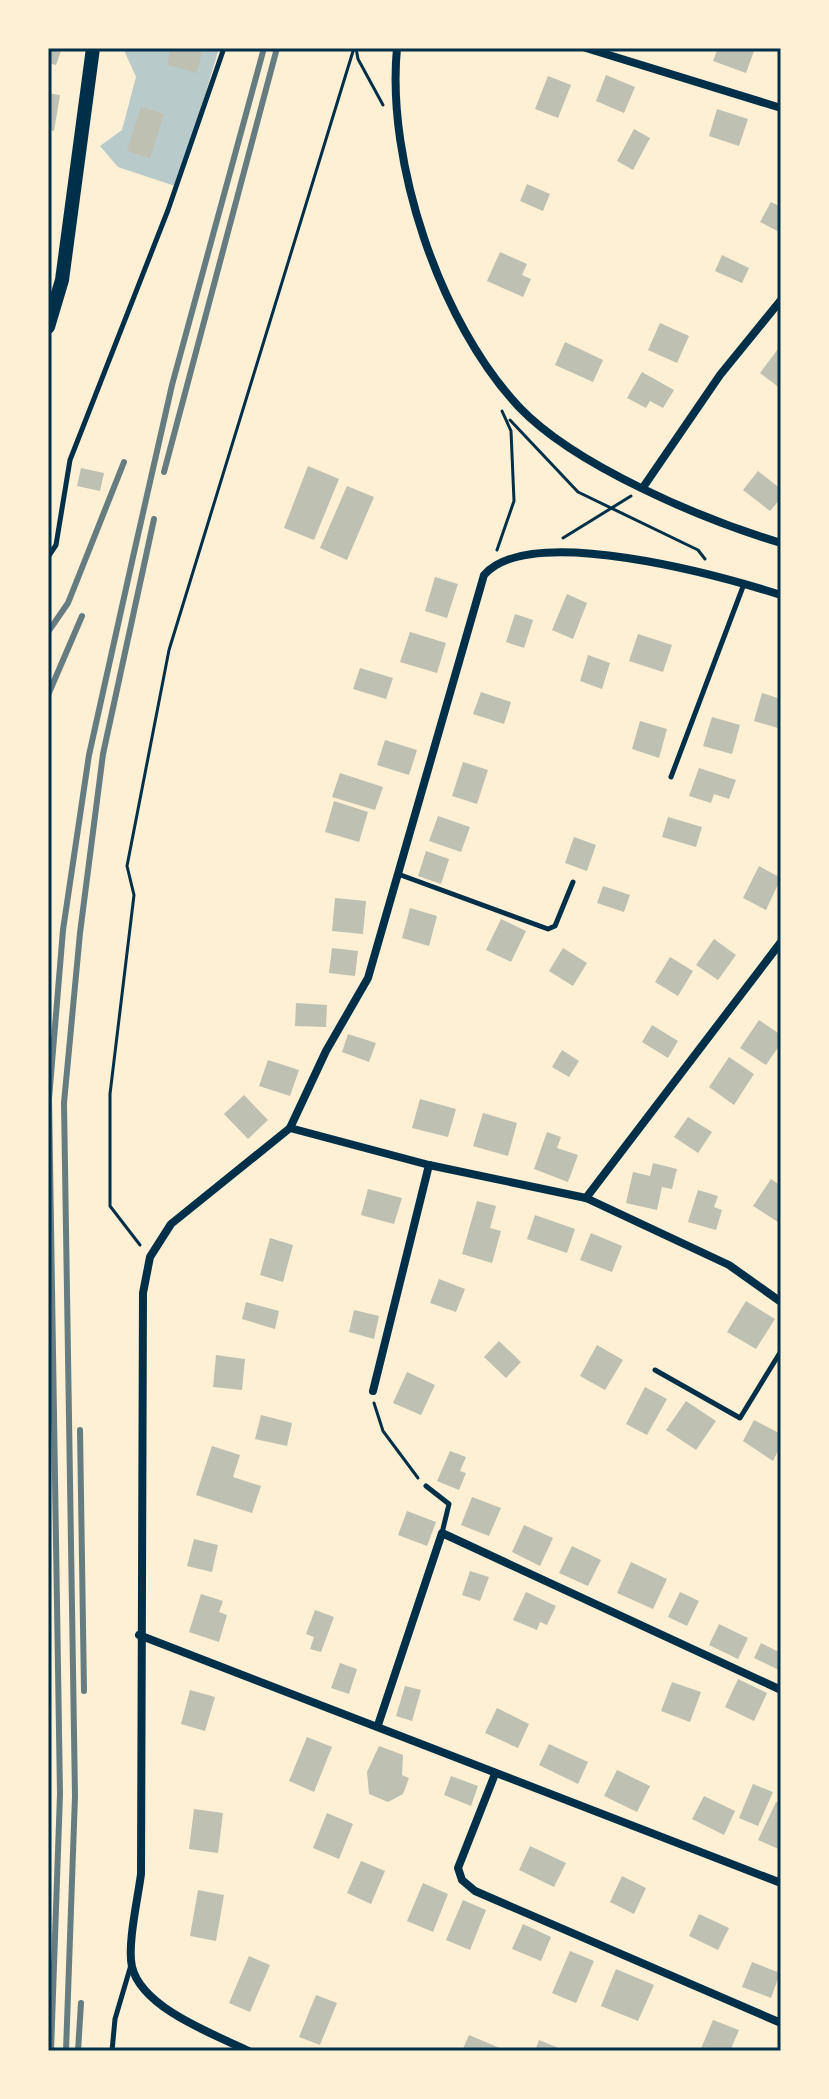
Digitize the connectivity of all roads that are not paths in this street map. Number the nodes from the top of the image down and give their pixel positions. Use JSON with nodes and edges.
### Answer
{"nodes":[{"id":1,"x":93,"y":48,"type":"edge"},
{"id":2,"x":224,"y":48,"type":"edge"},
{"id":3,"x":397,"y":48,"type":"edge"},
{"id":4,"x":586,"y":48,"type":"edge"},
{"id":5,"x":781,"y":108,"type":"edge"},
{"id":6,"x":55,"y":277,"type":"edge"},
{"id":7,"x":781,"y":300,"type":"edge"},
{"id":8,"x":48,"y":327,"type":"edge"},
{"id":9,"x":644,"y":486,"type":"junction"},
{"id":10,"x":781,"y":543,"type":"edge"},
{"id":11,"x":48,"y":557,"type":"edge"},
{"id":12,"x":744,"y":584,"type":"junction"},
{"id":13,"x":781,"y":595,"type":"edge"},
{"id":14,"x":671,"y":777,"type":"dead end"},
{"id":15,"x":398,"y":874,"type":"junction"},
{"id":16,"x":573,"y":882,"type":"dead end"},
{"id":17,"x":781,"y":942,"type":"edge"},
{"id":18,"x":290,"y":1128,"type":"junction"},
{"id":19,"x":429,"y":1165,"type":"junction"},
{"id":20,"x":586,"y":1198,"type":"junction"},
{"id":21,"x":781,"y":1302,"type":"edge"},
{"id":22,"x":781,"y":1351,"type":"edge"},
{"id":23,"x":655,"y":1370,"type":"dead end"},
{"id":24,"x":373,"y":1391,"type":"road end"},
{"id":25,"x":426,"y":1486,"type":"road end"},
{"id":26,"x":442,"y":1533,"type":"junction"},
{"id":27,"x":139,"y":1635,"type":"junction"},
{"id":28,"x":781,"y":1690,"type":"edge"},
{"id":29,"x":378,"y":1725,"type":"junction"},
{"id":30,"x":495,"y":1774,"type":"junction"},
{"id":31,"x":781,"y":1883,"type":"edge"},
{"id":32,"x":131,"y":1964,"type":"junction"},
{"id":33,"x":781,"y":2023,"type":"edge"},
{"id":34,"x":112,"y":2051,"type":"edge"},
{"id":35,"x":249,"y":2051,"type":"edge"}],
"edges":[{"from":1,"to":6,"type":"main road"},
{"from":2,"to":11,"type":"lane"},
{"from":3,"to":9,"type":"street"},
{"from":4,"to":5,"type":"street"},
{"from":6,"to":8,"type":"main road"},
{"from":7,"to":9,"type":"street"},
{"from":9,"to":10,"type":"street"},
{"from":12,"to":13,"type":"street"},
{"from":12,"to":14,"type":"lane"},
{"from":12,"to":15,"type":"street"},
{"from":15,"to":16,"type":"lane"},
{"from":15,"to":18,"type":"street"},
{"from":17,"to":20,"type":"street"},
{"from":18,"to":19,"type":"street"},
{"from":18,"to":27,"type":"street"},
{"from":19,"to":20,"type":"street"},
{"from":19,"to":24,"type":"street"},
{"from":20,"to":21,"type":"street"},
{"from":22,"to":23,"type":"lane"},
{"from":25,"to":26,"type":"lane"},
{"from":26,"to":28,"type":"street"},
{"from":26,"to":29,"type":"street"},
{"from":27,"to":29,"type":"street"},
{"from":27,"to":32,"type":"street"},
{"from":29,"to":30,"type":"street"},
{"from":30,"to":31,"type":"street"},
{"from":30,"to":33,"type":"street"},
{"from":32,"to":34,"type":"lane"},
{"from":32,"to":35,"type":"street"}]}
